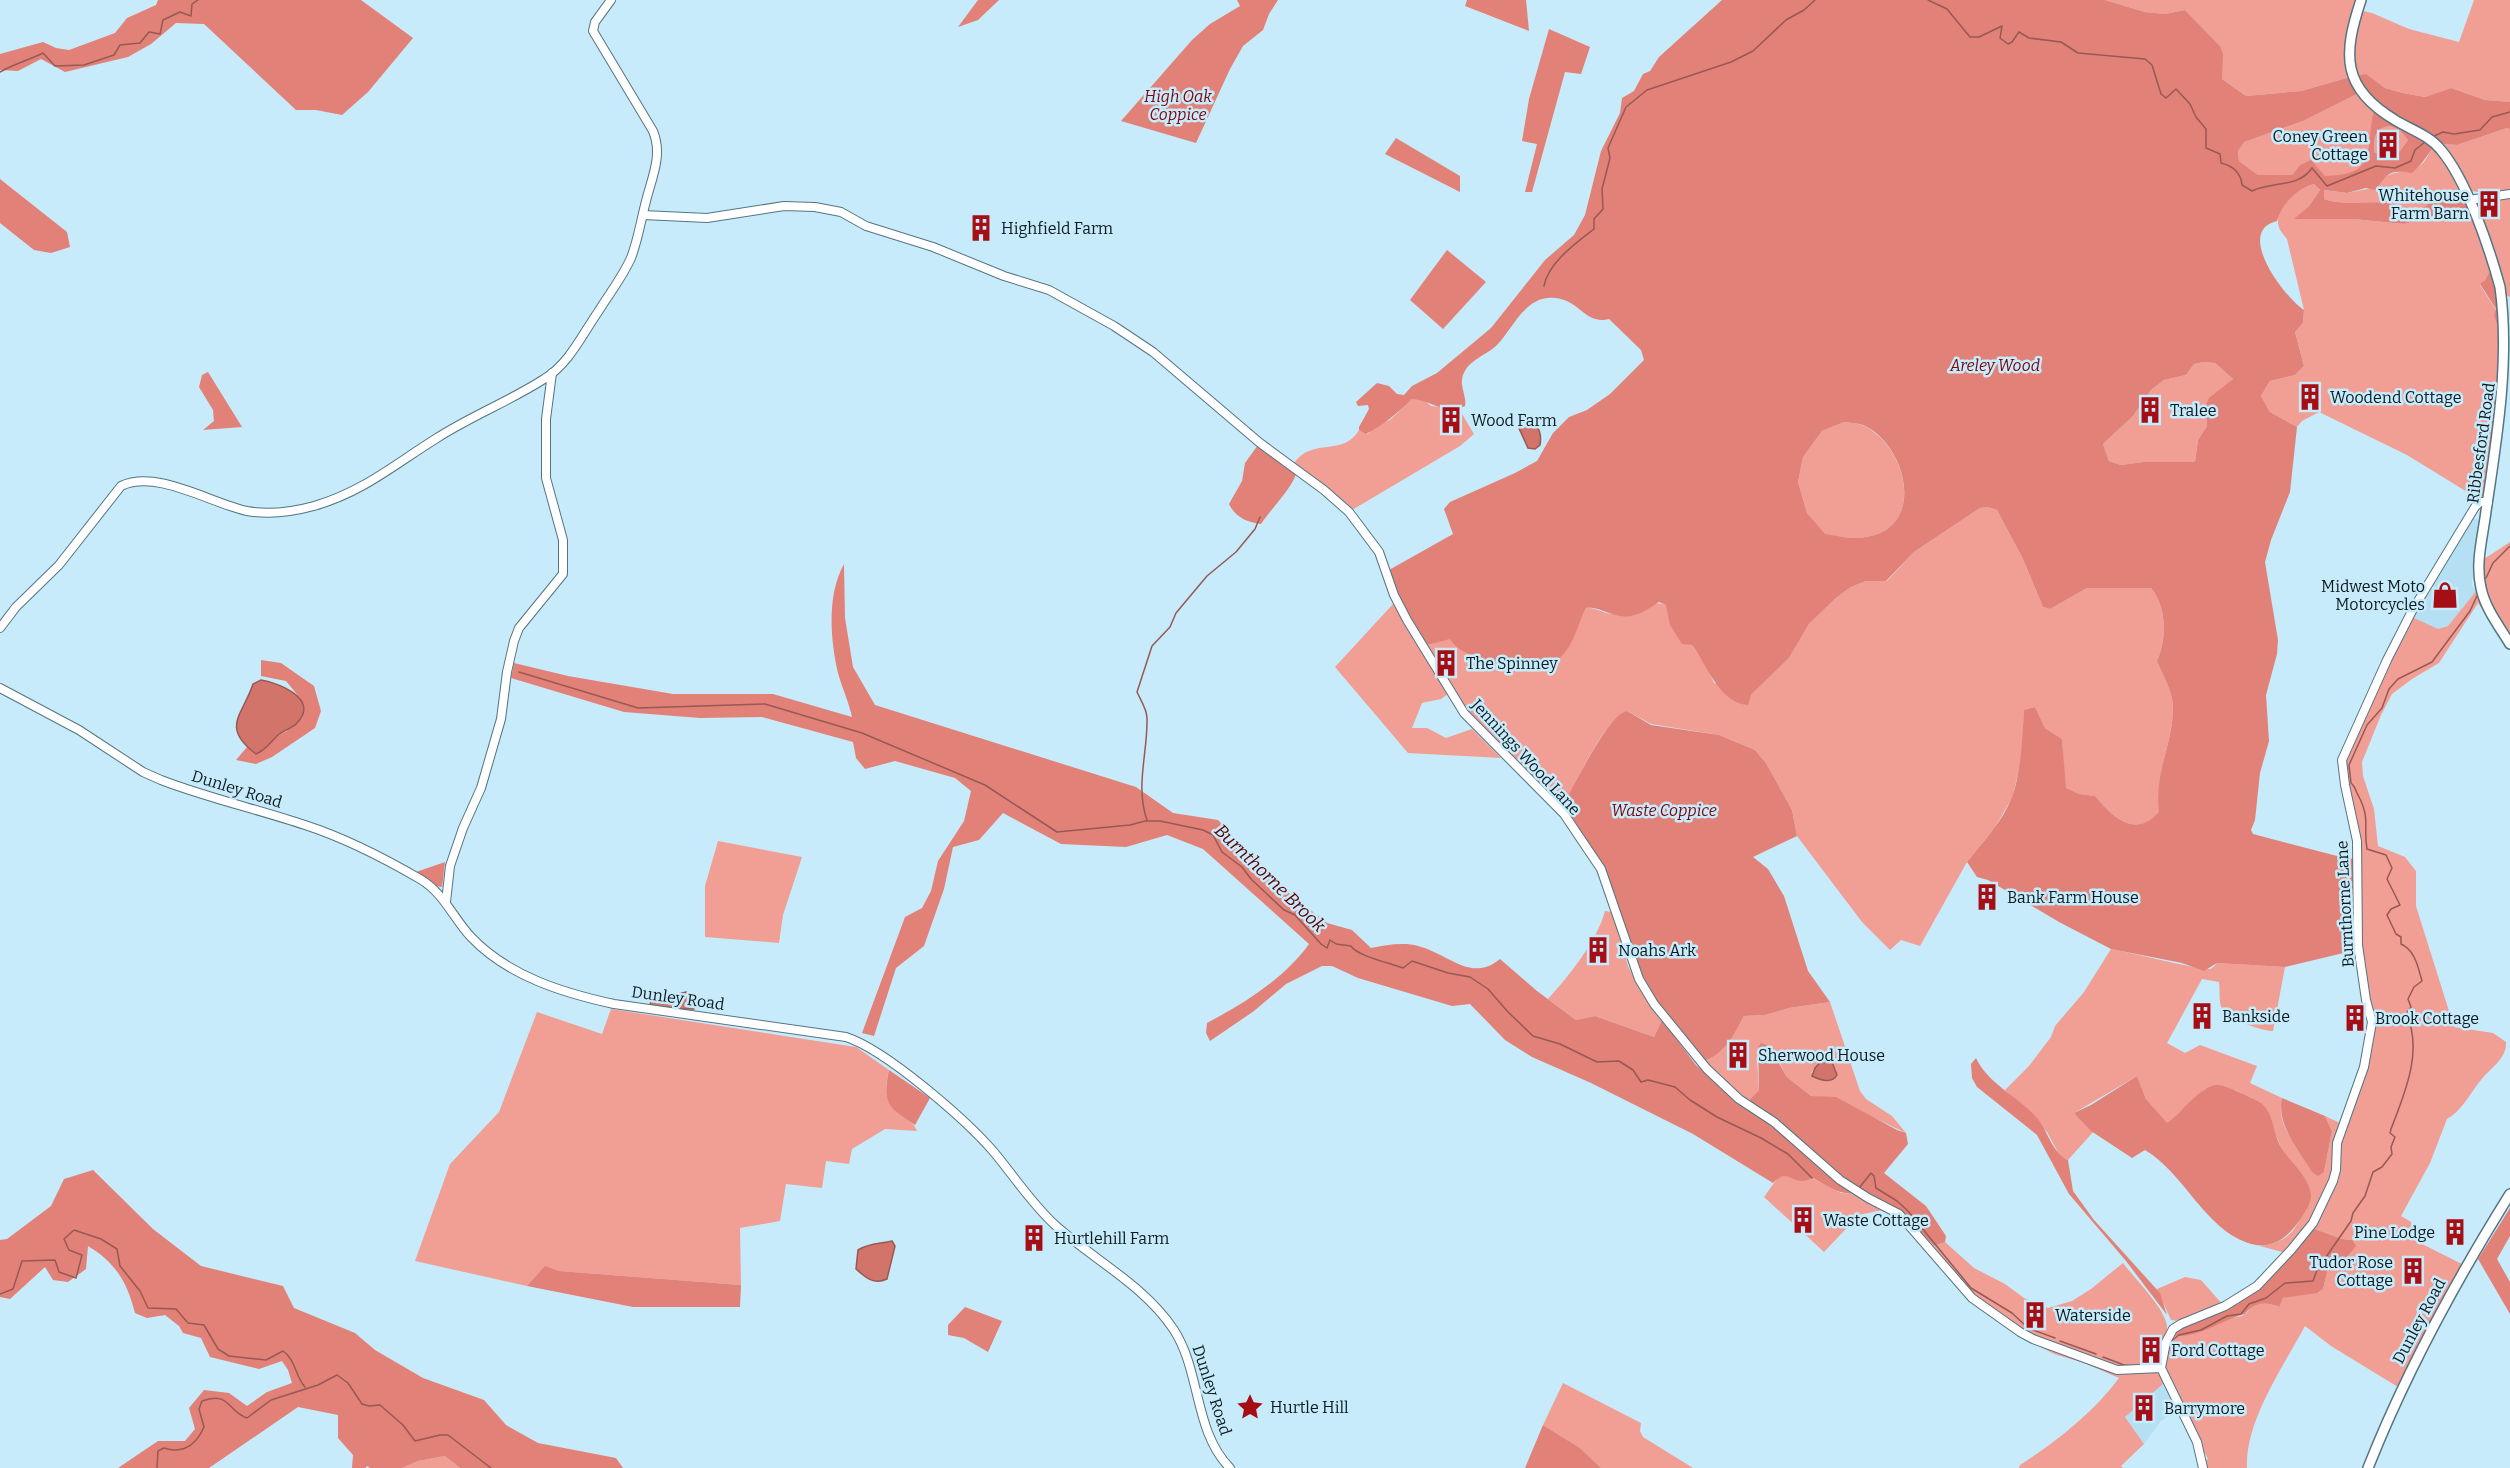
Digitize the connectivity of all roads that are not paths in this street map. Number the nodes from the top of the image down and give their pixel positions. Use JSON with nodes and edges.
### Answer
{"nodes":[{"id":1,"x":611,"y":0,"type":"edge"},
{"id":2,"x":2361,"y":0,"type":"edge"},
{"id":3,"x":2510,"y":194,"type":"edge"},
{"id":4,"x":2469,"y":200,"type":"junction"},
{"id":5,"x":643,"y":215,"type":"junction"},
{"id":6,"x":552,"y":373,"type":"junction"},
{"id":7,"x":2488,"y":502,"type":"junction"},
{"id":8,"x":0,"y":628,"type":"edge"},
{"id":9,"x":2510,"y":644,"type":"edge"},
{"id":10,"x":0,"y":688,"type":"edge"},
{"id":11,"x":446,"y":903,"type":"junction"},
{"id":12,"x":2510,"y":1194,"type":"edge"},
{"id":13,"x":2161,"y":1368,"type":"junction"},
{"id":14,"x":1230,"y":1468,"type":"edge"},
{"id":15,"x":2203,"y":1468,"type":"edge"},
{"id":16,"x":2368,"y":1468,"type":"edge"}],
"edges":[{"from":1,"to":5,"type":"street"},
{"from":2,"to":4,"type":"main road","name":"Ribbesford Road"},
{"from":3,"to":4,"type":"street"},
{"from":4,"to":7,"type":"main road","name":"Ribbesford Road"},
{"from":5,"to":6,"type":"street"},
{"from":5,"to":13,"type":"street","name":"Jennings Wood Lane"},
{"from":6,"to":8,"type":"street"},
{"from":6,"to":11,"type":"street"},
{"from":7,"to":9,"type":"main road","name":"Ribbesford Road"},
{"from":7,"to":13,"type":"street","name":"Burnthorne Lane"},
{"from":10,"to":11,"type":"street","name":"Dunley Road"},
{"from":11,"to":14,"type":"street","name":"Dunley Road"},
{"from":12,"to":16,"type":"main road","name":"Dunley Road"},
{"from":13,"to":15,"type":"street"}]}
